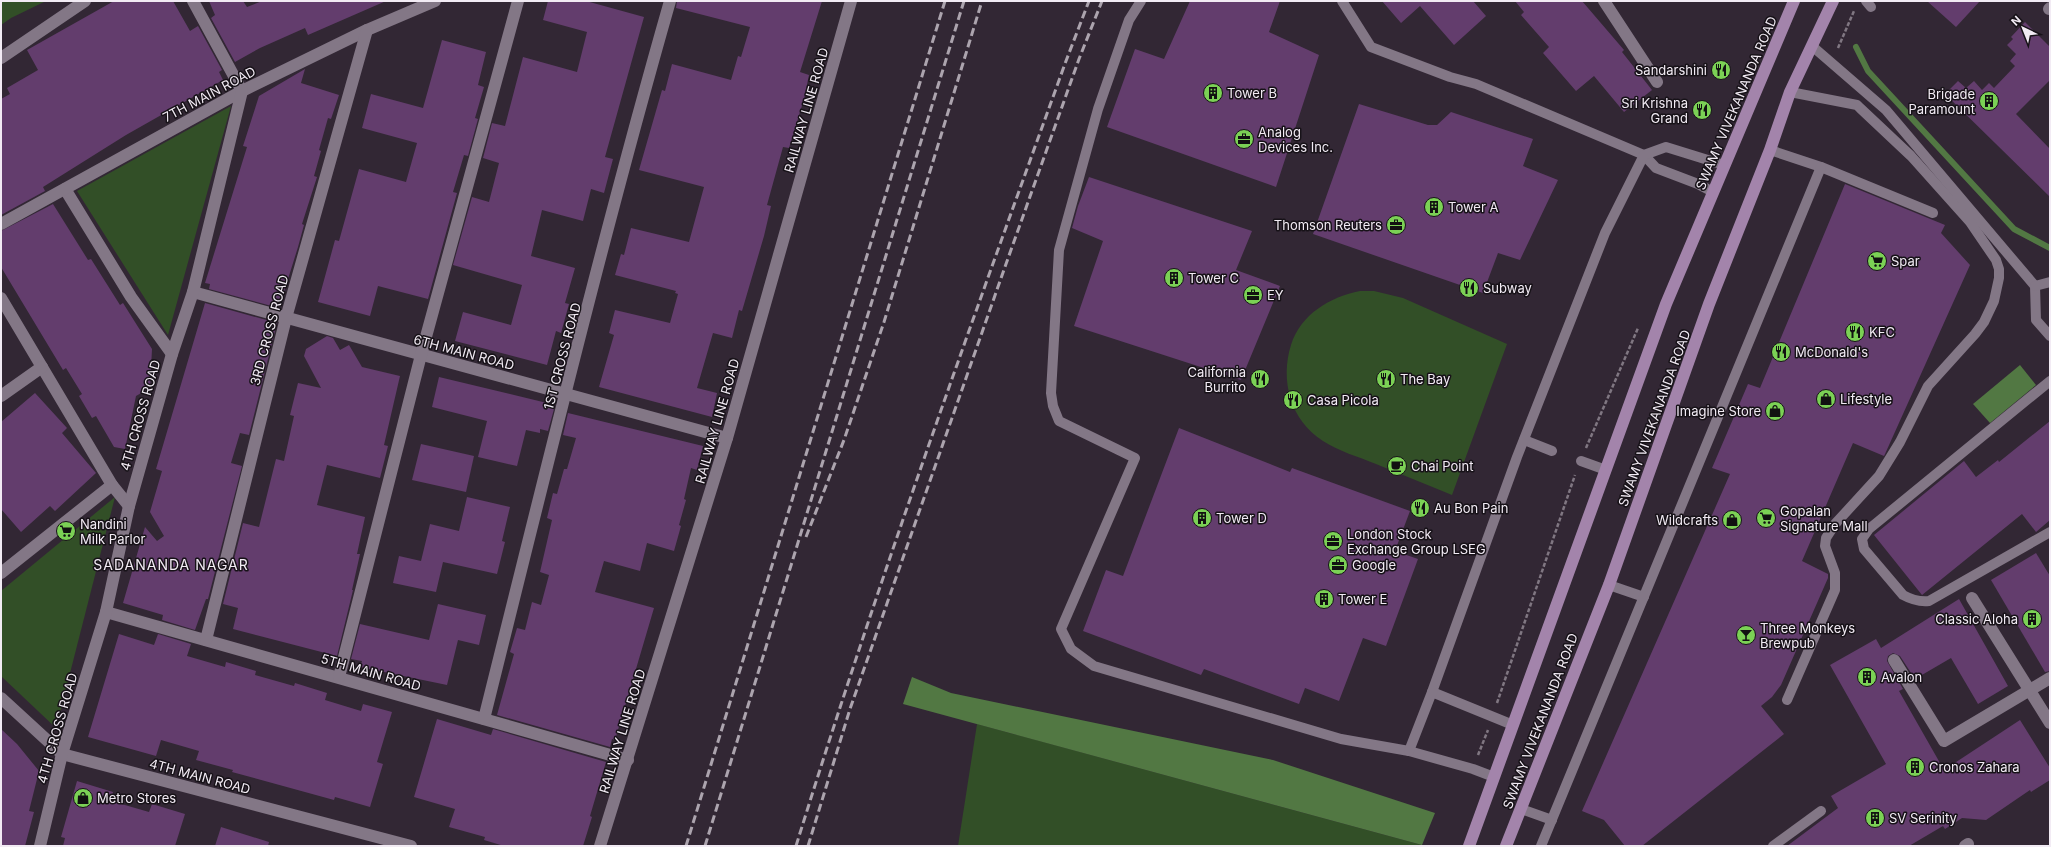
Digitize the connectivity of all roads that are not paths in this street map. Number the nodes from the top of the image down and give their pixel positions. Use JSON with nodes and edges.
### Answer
{"nodes":[{"id":1,"x":85,"y":1,"type":"edge"},
{"id":2,"x":193,"y":1,"type":"edge"},
{"id":3,"x":435,"y":1,"type":"edge"},
{"id":4,"x":518,"y":1,"type":"edge"},
{"id":5,"x":670,"y":1,"type":"edge"},
{"id":6,"x":851,"y":1,"type":"edge"},
{"id":7,"x":1141,"y":1,"type":"edge"},
{"id":8,"x":1342,"y":1,"type":"edge"},
{"id":9,"x":1604,"y":1,"type":"edge"},
{"id":10,"x":1794,"y":1,"type":"edge"},
{"id":11,"x":1833,"y":1,"type":"edge"},
{"id":12,"x":367,"y":30,"type":"junction"},
{"id":13,"x":1812,"y":46,"type":"junction"},
{"id":14,"x":1,"y":58,"type":"edge"},
{"id":15,"x":1657,"y":82,"type":"dead end"},
{"id":16,"x":242,"y":91,"type":"junction"},
{"id":17,"x":1790,"y":92,"type":"junction"},
{"id":18,"x":1770,"y":150,"type":"junction"},
{"id":19,"x":1644,"y":155,"type":"junction"},
{"id":20,"x":1724,"y":165,"type":"junction"},
{"id":21,"x":1821,"y":167,"type":"junction"},
{"id":22,"x":65,"y":189,"type":"junction"},
{"id":23,"x":1713,"y":192,"type":"junction"},
{"id":24,"x":1933,"y":213,"type":"dead end"},
{"id":25,"x":1,"y":224,"type":"edge"},
{"id":26,"x":2050,"y":282,"type":"edge"},
{"id":27,"x":2035,"y":286,"type":"junction"},
{"id":28,"x":193,"y":292,"type":"junction"},
{"id":29,"x":1,"y":298,"type":"edge"},
{"id":30,"x":286,"y":318,"type":"junction"},
{"id":31,"x":2050,"y":336,"type":"edge"},
{"id":32,"x":172,"y":354,"type":"junction"},
{"id":33,"x":421,"y":355,"type":"junction"},
{"id":34,"x":42,"y":367,"type":"junction"},
{"id":35,"x":2050,"y":381,"type":"edge"},
{"id":36,"x":566,"y":394,"type":"junction"},
{"id":37,"x":1,"y":396,"type":"edge"},
{"id":38,"x":727,"y":438,"type":"junction"},
{"id":39,"x":1524,"y":440,"type":"junction"},
{"id":40,"x":1552,"y":451,"type":"dead end"},
{"id":41,"x":1581,"y":461,"type":"road end"},
{"id":42,"x":1606,"y":470,"type":"junction"},
{"id":43,"x":112,"y":485,"type":"junction"},
{"id":44,"x":128,"y":506,"type":"junction"},
{"id":45,"x":2050,"y":532,"type":"edge"},
{"id":46,"x":1,"y":574,"type":"edge"},
{"id":47,"x":1608,"y":585,"type":"junction"},
{"id":48,"x":1644,"y":597,"type":"junction"},
{"id":49,"x":1972,"y":598,"type":"dead end"},
{"id":50,"x":106,"y":612,"type":"junction"},
{"id":51,"x":206,"y":640,"type":"junction"},
{"id":52,"x":1894,"y":660,"type":"dead end"},
{"id":53,"x":339,"y":678,"type":"junction"},
{"id":54,"x":2050,"y":678,"type":"edge"},
{"id":55,"x":2029,"y":690,"type":"junction"},
{"id":56,"x":1432,"y":692,"type":"junction"},
{"id":57,"x":1,"y":698,"type":"edge"},
{"id":58,"x":1787,"y":700,"type":"dead end"},
{"id":59,"x":484,"y":719,"type":"junction"},
{"id":60,"x":2050,"y":723,"type":"edge"},
{"id":61,"x":1513,"y":725,"type":"junction"},
{"id":62,"x":1409,"y":751,"type":"junction"},
{"id":63,"x":62,"y":754,"type":"junction"},
{"id":64,"x":628,"y":760,"type":"junction"},
{"id":65,"x":1494,"y":777,"type":"junction"},
{"id":66,"x":1521,"y":809,"type":"junction"},
{"id":67,"x":1820,"y":811,"type":"dead end"},
{"id":68,"x":1552,"y":820,"type":"junction"},
{"id":69,"x":40,"y":846,"type":"edge"},
{"id":70,"x":411,"y":846,"type":"edge"},
{"id":71,"x":600,"y":846,"type":"edge"},
{"id":72,"x":1469,"y":846,"type":"edge"},
{"id":73,"x":1506,"y":846,"type":"edge"},
{"id":74,"x":1541,"y":846,"type":"edge"},
{"id":75,"x":1773,"y":846,"type":"edge"}],
"edges":[{"from":1,"to":14,"type":"street"},
{"from":2,"to":16,"type":"street"},
{"from":3,"to":12,"type":"street","name":"7TH MAIN ROAD"},
{"from":4,"to":33,"type":"street"},
{"from":5,"to":36,"type":"street","name":"1ST CROSS ROAD"},
{"from":6,"to":38,"type":"street","name":"RAILWAY LINE ROAD"},
{"from":7,"to":62,"type":"lane"},
{"from":8,"to":19,"type":"lane"},
{"from":9,"to":15,"type":"street"},
{"from":10,"to":20,"type":"main road","name":"SWAMY VIVEKANANDA ROAD"},
{"from":11,"to":13,"type":"main road","name":"SWAMY VIVEKANANDA ROAD"},
{"from":12,"to":16,"type":"street","name":"7TH MAIN ROAD"},
{"from":12,"to":30,"type":"street","name":"3RD CROSS ROAD"},
{"from":13,"to":17,"type":"main road","name":"SWAMY VIVEKANANDA ROAD"},
{"from":13,"to":27,"type":"lane"},
{"from":16,"to":22,"type":"street","name":"7TH MAIN ROAD"},
{"from":16,"to":28,"type":"street","name":"4TH CROSS ROAD"},
{"from":17,"to":18,"type":"main road","name":"SWAMY VIVEKANANDA ROAD"},
{"from":17,"to":58,"type":"lane"},
{"from":18,"to":21,"type":"lane"},
{"from":18,"to":47,"type":"main road","name":"SWAMY VIVEKANANDA ROAD"},
{"from":19,"to":20,"type":"lane"},
{"from":19,"to":23,"type":"lane"},
{"from":19,"to":39,"type":"lane"},
{"from":20,"to":23,"type":"main road","name":"SWAMY VIVEKANANDA ROAD"},
{"from":21,"to":24,"type":"lane"},
{"from":21,"to":48,"type":"lane"},
{"from":22,"to":25,"type":"street","name":"7TH MAIN ROAD"},
{"from":22,"to":32,"type":"street"},
{"from":23,"to":42,"type":"main road","name":"SWAMY VIVEKANANDA ROAD"},
{"from":26,"to":27,"type":"lane"},
{"from":27,"to":31,"type":"lane"},
{"from":28,"to":30,"type":"street","name":"6TH MAIN ROAD"},
{"from":28,"to":32,"type":"street","name":"4TH CROSS ROAD"},
{"from":29,"to":34,"type":"street"},
{"from":30,"to":33,"type":"street","name":"6TH MAIN ROAD"},
{"from":30,"to":51,"type":"street","name":"3RD CROSS ROAD"},
{"from":32,"to":44,"type":"street","name":"4TH CROSS ROAD"},
{"from":33,"to":36,"type":"street","name":"6TH MAIN ROAD"},
{"from":33,"to":53,"type":"street"},
{"from":34,"to":37,"type":"street"},
{"from":34,"to":43,"type":"street"},
{"from":35,"to":45,"type":"lane"},
{"from":36,"to":38,"type":"street","name":"6TH MAIN ROAD"},
{"from":36,"to":59,"type":"street","name":"1ST CROSS ROAD"},
{"from":38,"to":64,"type":"street","name":"RAILWAY LINE ROAD"},
{"from":39,"to":40,"type":"lane"},
{"from":39,"to":56,"type":"lane"},
{"from":41,"to":42,"type":"lane"},
{"from":42,"to":61,"type":"main road","name":"SWAMY VIVEKANANDA ROAD"},
{"from":43,"to":44,"type":"street"},
{"from":43,"to":46,"type":"street"},
{"from":44,"to":50,"type":"street","name":"4TH CROSS ROAD"},
{"from":47,"to":48,"type":"lane"},
{"from":47,"to":66,"type":"main road","name":"SWAMY VIVEKANANDA ROAD"},
{"from":48,"to":68,"type":"lane"},
{"from":49,"to":55,"type":"street"},
{"from":50,"to":51,"type":"street","name":"5TH MAIN ROAD"},
{"from":50,"to":63,"type":"street","name":"4TH CROSS ROAD"},
{"from":51,"to":53,"type":"street","name":"5TH MAIN ROAD"},
{"from":52,"to":55,"type":"street"},
{"from":53,"to":59,"type":"street","name":"5TH MAIN ROAD"},
{"from":54,"to":55,"type":"street"},
{"from":55,"to":60,"type":"street"},
{"from":56,"to":61,"type":"lane"},
{"from":56,"to":62,"type":"lane"},
{"from":57,"to":63,"type":"street","name":"4TH MAIN ROAD"},
{"from":59,"to":64,"type":"street","name":"5TH MAIN ROAD"},
{"from":61,"to":65,"type":"main road","name":"SWAMY VIVEKANANDA ROAD"},
{"from":62,"to":65,"type":"lane"},
{"from":63,"to":69,"type":"street","name":"4TH CROSS ROAD"},
{"from":63,"to":70,"type":"street","name":"4TH MAIN ROAD"},
{"from":64,"to":71,"type":"street","name":"RAILWAY LINE ROAD"},
{"from":65,"to":72,"type":"main road","name":"SWAMY VIVEKANANDA ROAD"},
{"from":66,"to":68,"type":"lane"},
{"from":66,"to":73,"type":"main road","name":"SWAMY VIVEKANANDA ROAD"},
{"from":67,"to":75,"type":"lane"},
{"from":68,"to":74,"type":"lane"}]}
